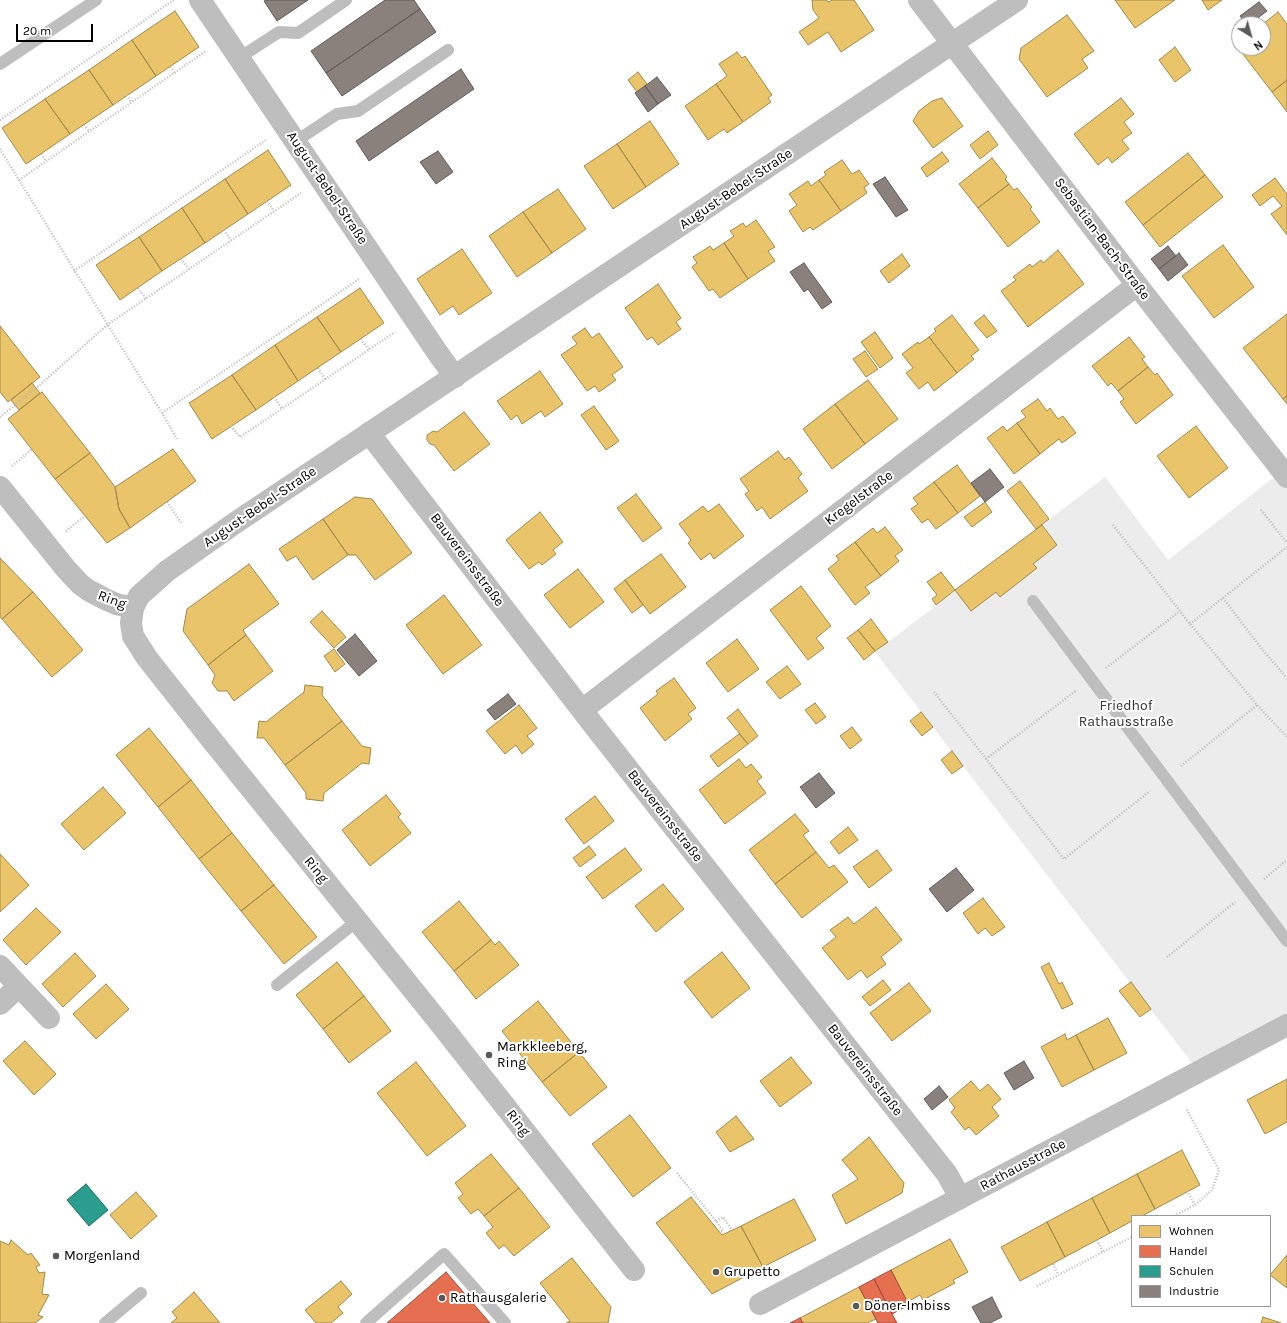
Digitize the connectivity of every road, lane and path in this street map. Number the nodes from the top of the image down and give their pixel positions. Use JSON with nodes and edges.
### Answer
{"nodes":[{"id":1,"x":96,"y":0,"type":"edge"},
{"id":2,"x":174,"y":0,"type":"edge"},
{"id":3,"x":200,"y":0,"type":"edge"},
{"id":4,"x":346,"y":0,"type":"edge"},
{"id":5,"x":919,"y":0,"type":"edge"},
{"id":6,"x":1017,"y":0,"type":"edge"},
{"id":7,"x":952,"y":44,"type":"junction"},
{"id":8,"x":210,"y":48,"type":"dead end"},
{"id":9,"x":448,"y":50,"type":"dead end"},
{"id":10,"x":239,"y":58,"type":"junction"},
{"id":11,"x":0,"y":64,"type":"edge"},
{"id":12,"x":170,"y":67,"type":"dead end"},
{"id":13,"x":174,"y":73,"type":"junction"},
{"id":14,"x":127,"y":96,"type":"dead end"},
{"id":15,"x":132,"y":102,"type":"junction"},
{"id":16,"x":0,"y":120,"type":"edge"},
{"id":17,"x":84,"y":125,"type":"dead end"},
{"id":18,"x":89,"y":131,"type":"junction"},
{"id":19,"x":270,"y":137,"type":"dead end"},
{"id":20,"x":296,"y":141,"type":"junction"},
{"id":21,"x":0,"y":148,"type":"edge"},
{"id":22,"x":40,"y":154,"type":"dead end"},
{"id":23,"x":46,"y":161,"type":"junction"},
{"id":24,"x":19,"y":180,"type":"junction"},
{"id":25,"x":305,"y":190,"type":"dead end"},
{"id":26,"x":267,"y":201,"type":"dead end"},
{"id":27,"x":274,"y":212,"type":"junction"},
{"id":28,"x":224,"y":230,"type":"dead end"},
{"id":29,"x":231,"y":240,"type":"junction"},
{"id":30,"x":181,"y":259,"type":"dead end"},
{"id":31,"x":189,"y":270,"type":"junction"},
{"id":32,"x":74,"y":271,"type":"junction"},
{"id":33,"x":363,"y":276,"type":"dead end"},
{"id":34,"x":1136,"y":285,"type":"junction"},
{"id":35,"x":138,"y":288,"type":"dead end"},
{"id":36,"x":146,"y":299,"type":"junction"},
{"id":37,"x":108,"y":325,"type":"junction"},
{"id":38,"x":400,"y":329,"type":"dead end"},
{"id":39,"x":361,"y":339,"type":"dead end"},
{"id":40,"x":369,"y":350,"type":"junction"},
{"id":41,"x":318,"y":368,"type":"dead end"},
{"id":42,"x":455,"y":377,"type":"junction"},
{"id":43,"x":325,"y":380,"type":"junction"},
{"id":44,"x":274,"y":397,"type":"dead end"},
{"id":45,"x":282,"y":408,"type":"junction"},
{"id":46,"x":162,"y":413,"type":"junction"},
{"id":47,"x":0,"y":417,"type":"edge"},
{"id":48,"x":231,"y":426,"type":"dead end"},
{"id":49,"x":369,"y":433,"type":"junction"},
{"id":50,"x":177,"y":439,"type":"dead end"},
{"id":51,"x":32,"y":449,"type":"dead end"},
{"id":52,"x":10,"y":467,"type":"dead end"},
{"id":53,"x":1287,"y":478,"type":"edge"},
{"id":54,"x":0,"y":487,"type":"edge"},
{"id":55,"x":167,"y":502,"type":"dead end"},
{"id":56,"x":1261,"y":510,"type":"dead end"},
{"id":57,"x":85,"y":516,"type":"dead end"},
{"id":58,"x":182,"y":524,"type":"dead end"},
{"id":59,"x":1113,"y":525,"type":"dead end"},
{"id":60,"x":63,"y":533,"type":"dead end"},
{"id":61,"x":1287,"y":543,"type":"edge"},
{"id":62,"x":1287,"y":547,"type":"edge"},
{"id":63,"x":1223,"y":598,"type":"junction"},
{"id":64,"x":1033,"y":601,"type":"dead end"},
{"id":65,"x":133,"y":608,"type":"junction"},
{"id":66,"x":1190,"y":624,"type":"junction"},
{"id":67,"x":1287,"y":678,"type":"edge"},
{"id":68,"x":934,"y":692,"type":"dead end"},
{"id":69,"x":582,"y":710,"type":"junction"},
{"id":70,"x":1287,"y":737,"type":"edge"},
{"id":71,"x":1064,"y":859,"type":"dead end"},
{"id":72,"x":1287,"y":860,"type":"edge"},
{"id":73,"x":1249,"y":891,"type":"junction"},
{"id":74,"x":357,"y":921,"type":"junction"},
{"id":75,"x":1287,"y":941,"type":"edge"},
{"id":76,"x":1167,"y":957,"type":"dead end"},
{"id":77,"x":0,"y":966,"type":"edge"},
{"id":78,"x":277,"y":985,"type":"dead end"},
{"id":79,"x":19,"y":986,"type":"junction"},
{"id":80,"x":0,"y":1004,"type":"edge"},
{"id":81,"x":49,"y":1018,"type":"dead end"},
{"id":82,"x":1287,"y":1025,"type":"edge"},
{"id":83,"x":1186,"y":1108,"type":"dead end"},
{"id":84,"x":678,"y":1173,"type":"dead end"},
{"id":85,"x":1188,"y":1191,"type":"dead end"},
{"id":86,"x":960,"y":1198,"type":"junction"},
{"id":87,"x":1195,"y":1205,"type":"junction"},
{"id":88,"x":1176,"y":1215,"type":"edge"},
{"id":89,"x":716,"y":1221,"type":"junction"},
{"id":90,"x":732,"y":1230,"type":"dead end"},
{"id":91,"x":720,"y":1233,"type":"dead end"},
{"id":92,"x":1131,"y":1238,"type":"edge"},
{"id":93,"x":1097,"y":1240,"type":"dead end"},
{"id":94,"x":1103,"y":1252,"type":"junction"},
{"id":95,"x":1053,"y":1264,"type":"dead end"},
{"id":96,"x":634,"y":1270,"type":"dead end"},
{"id":97,"x":1058,"y":1275,"type":"junction"},
{"id":98,"x":1037,"y":1286,"type":"dead end"},
{"id":99,"x":141,"y":1292,"type":"dead end"},
{"id":100,"x":760,"y":1304,"type":"dead end"},
{"id":101,"x":105,"y":1323,"type":"edge"},
{"id":102,"x":366,"y":1323,"type":"edge"},
{"id":103,"x":504,"y":1323,"type":"edge"}],
"edges":[{"from":1,"to":11,"type":"lane"},
{"from":2,"to":16,"type":"path"},
{"from":3,"to":10,"type":"street","name":"August-Bebel-Straße"},
{"from":4,"to":10,"type":"lane"},
{"from":5,"to":7,"type":"street","name":"Sebastian-Bach-Straße"},
{"from":6,"to":7,"type":"street","name":"August-Bebel-Straße"},
{"from":7,"to":34,"type":"street","name":"Sebastian-Bach-Straße"},
{"from":7,"to":42,"type":"street","name":"August-Bebel-Straße"},
{"from":8,"to":13,"type":"path"},
{"from":9,"to":20,"type":"lane"},
{"from":10,"to":20,"type":"street","name":"August-Bebel-Straße"},
{"from":12,"to":13,"type":"path"},
{"from":13,"to":15,"type":"path"},
{"from":14,"to":15,"type":"path"},
{"from":15,"to":18,"type":"path"},
{"from":17,"to":18,"type":"path"},
{"from":18,"to":23,"type":"path"},
{"from":19,"to":32,"type":"path"},
{"from":20,"to":42,"type":"street","name":"August-Bebel-Straße"},
{"from":21,"to":24,"type":"path"},
{"from":22,"to":23,"type":"path"},
{"from":23,"to":24,"type":"path"},
{"from":24,"to":32,"type":"path"},
{"from":25,"to":27,"type":"path"},
{"from":26,"to":27,"type":"path"},
{"from":27,"to":29,"type":"path"},
{"from":28,"to":29,"type":"path"},
{"from":29,"to":31,"type":"path"},
{"from":30,"to":31,"type":"path"},
{"from":31,"to":36,"type":"path"},
{"from":32,"to":37,"type":"path"},
{"from":33,"to":46,"type":"path"},
{"from":34,"to":53,"type":"street","name":"Sebastian-Bach-Straße"},
{"from":34,"to":69,"type":"street","name":"Kregelstraße"},
{"from":35,"to":36,"type":"path"},
{"from":36,"to":37,"type":"path"},
{"from":37,"to":46,"type":"path"},
{"from":37,"to":47,"type":"path"},
{"from":38,"to":40,"type":"path"},
{"from":39,"to":40,"type":"path"},
{"from":40,"to":43,"type":"path"},
{"from":41,"to":43,"type":"path"},
{"from":42,"to":49,"type":"street","name":"August-Bebel-Straße"},
{"from":43,"to":45,"type":"path"},
{"from":44,"to":45,"type":"path"},
{"from":45,"to":48,"type":"path"},
{"from":46,"to":50,"type":"path"},
{"from":49,"to":65,"type":"street","name":"August-Bebel-Straße"},
{"from":49,"to":69,"type":"street","name":"Bauvereinsstraße"},
{"from":51,"to":52,"type":"path"},
{"from":54,"to":65,"type":"street","name":"Ring"},
{"from":55,"to":58,"type":"path"},
{"from":56,"to":61,"type":"path"},
{"from":57,"to":60,"type":"path"},
{"from":59,"to":66,"type":"path"},
{"from":62,"to":63,"type":"path"},
{"from":63,"to":66,"type":"path"},
{"from":63,"to":67,"type":"path"},
{"from":64,"to":73,"type":"lane"},
{"from":65,"to":74,"type":"street","name":"Ring"},
{"from":66,"to":70,"type":"path"},
{"from":68,"to":71,"type":"path"},
{"from":69,"to":86,"type":"street","name":"Bauvereinsstraße"},
{"from":72,"to":73,"type":"path"},
{"from":73,"to":75,"type":"lane"},
{"from":73,"to":76,"type":"path"},
{"from":74,"to":78,"type":"lane"},
{"from":74,"to":96,"type":"street","name":"Ring"},
{"from":77,"to":79,"type":"street"},
{"from":79,"to":80,"type":"street"},
{"from":79,"to":81,"type":"street"},
{"from":82,"to":86,"type":"street","name":"Rathausstraße"},
{"from":83,"to":87,"type":"path"},
{"from":84,"to":89,"type":"path"},
{"from":85,"to":87,"type":"path"},
{"from":86,"to":100,"type":"street","name":"Rathausstraße"},
{"from":87,"to":88,"type":"path"},
{"from":89,"to":90,"type":"path"},
{"from":89,"to":91,"type":"path"},
{"from":92,"to":94,"type":"path"},
{"from":93,"to":94,"type":"path"},
{"from":94,"to":97,"type":"path"},
{"from":95,"to":97,"type":"path"},
{"from":97,"to":98,"type":"path"},
{"from":99,"to":101,"type":"lane"},
{"from":102,"to":103,"type":"lane"}]}
